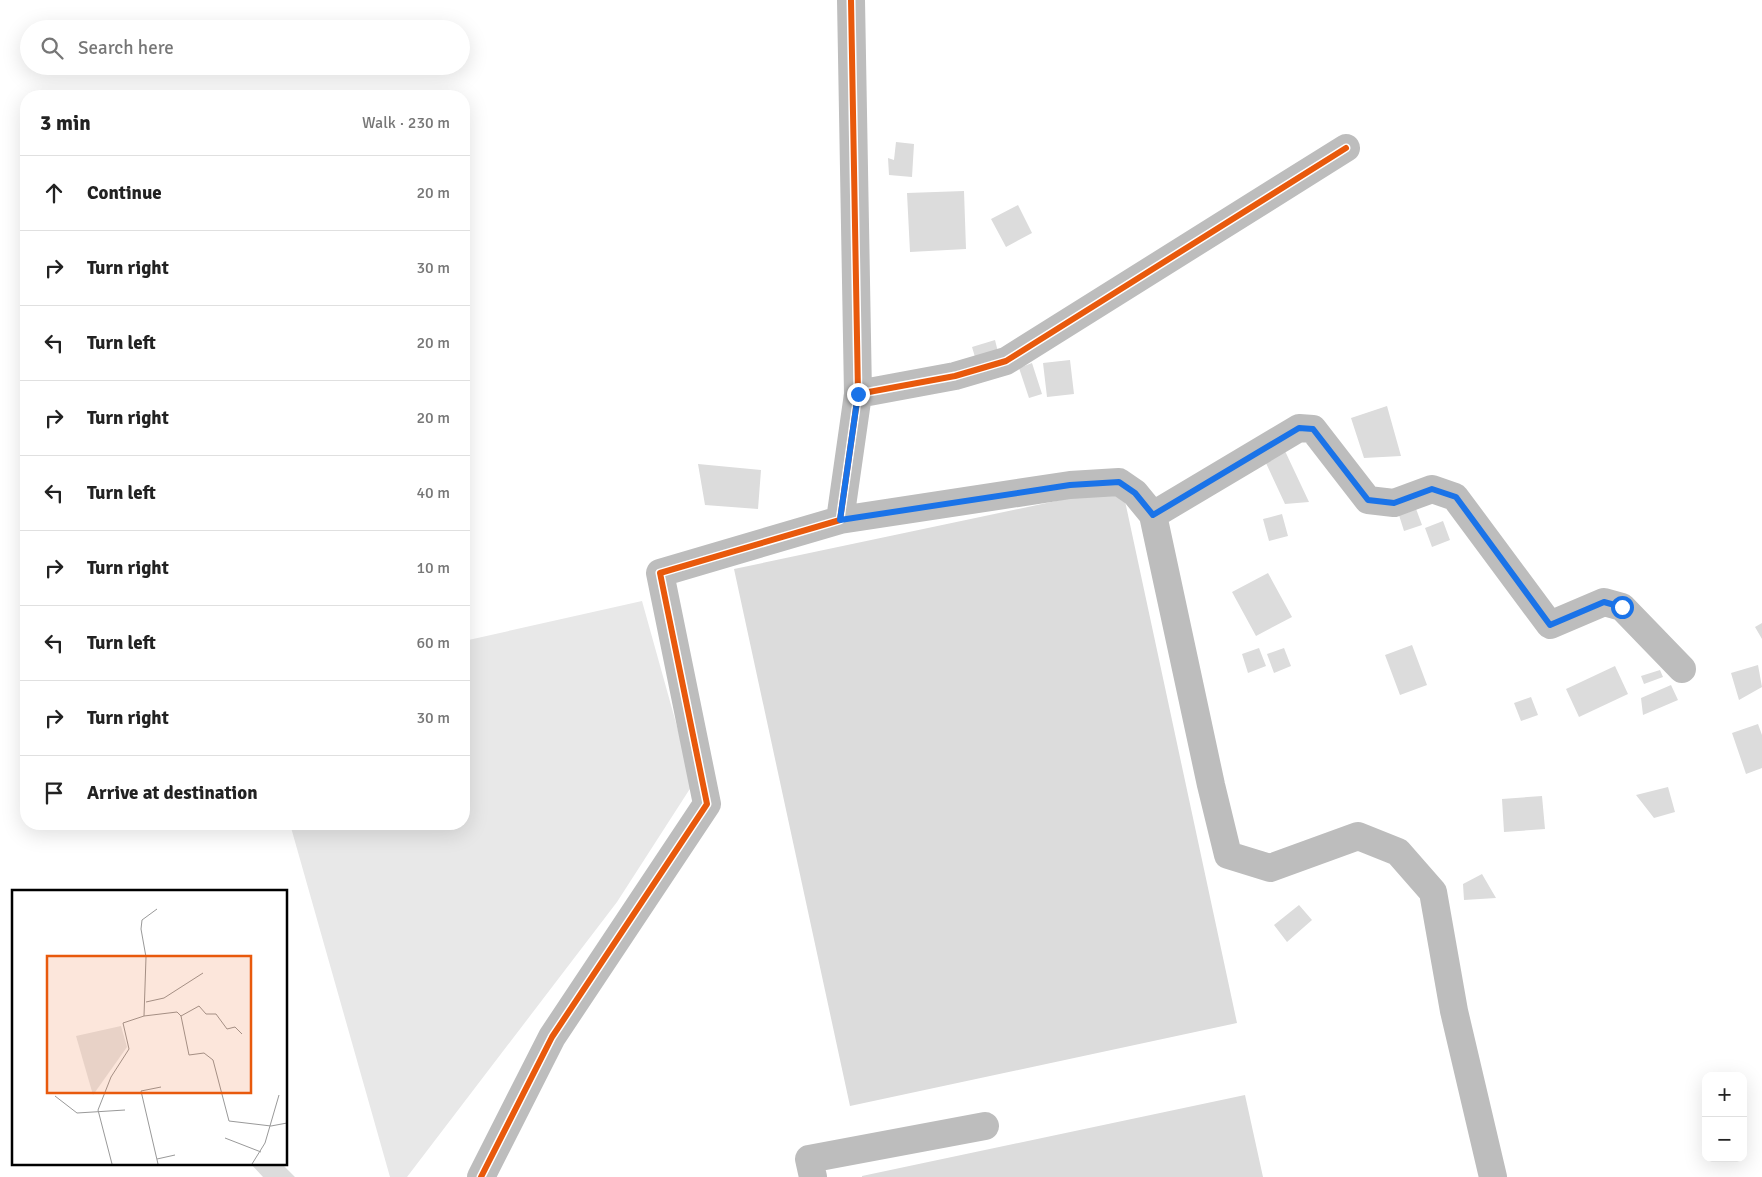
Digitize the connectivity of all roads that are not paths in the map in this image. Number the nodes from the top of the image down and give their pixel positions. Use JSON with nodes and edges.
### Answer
{"nodes":[{"id":1,"x":851,"y":0,"type":"edge"},
{"id":2,"x":1346,"y":148,"type":"dead end"},
{"id":3,"x":858,"y":394,"type":"junction"},
{"id":4,"x":1153,"y":515,"type":"junction"},
{"id":5,"x":840,"y":520,"type":"junction"},
{"id":6,"x":1682,"y":669,"type":"dead end"},
{"id":7,"x":985,"y":1126,"type":"dead end"},
{"id":8,"x":481,"y":1177,"type":"edge"},
{"id":9,"x":813,"y":1177,"type":"edge"},
{"id":10,"x":1493,"y":1177,"type":"edge"}],
"edges":[{"from":1,"to":3,"type":"street"},
{"from":2,"to":3,"type":"street"},
{"from":3,"to":5,"type":"street"},
{"from":4,"to":5,"type":"street"},
{"from":4,"to":6,"type":"street"},
{"from":4,"to":10,"type":"street"},
{"from":5,"to":8,"type":"street"},
{"from":7,"to":9,"type":"street"}]}
